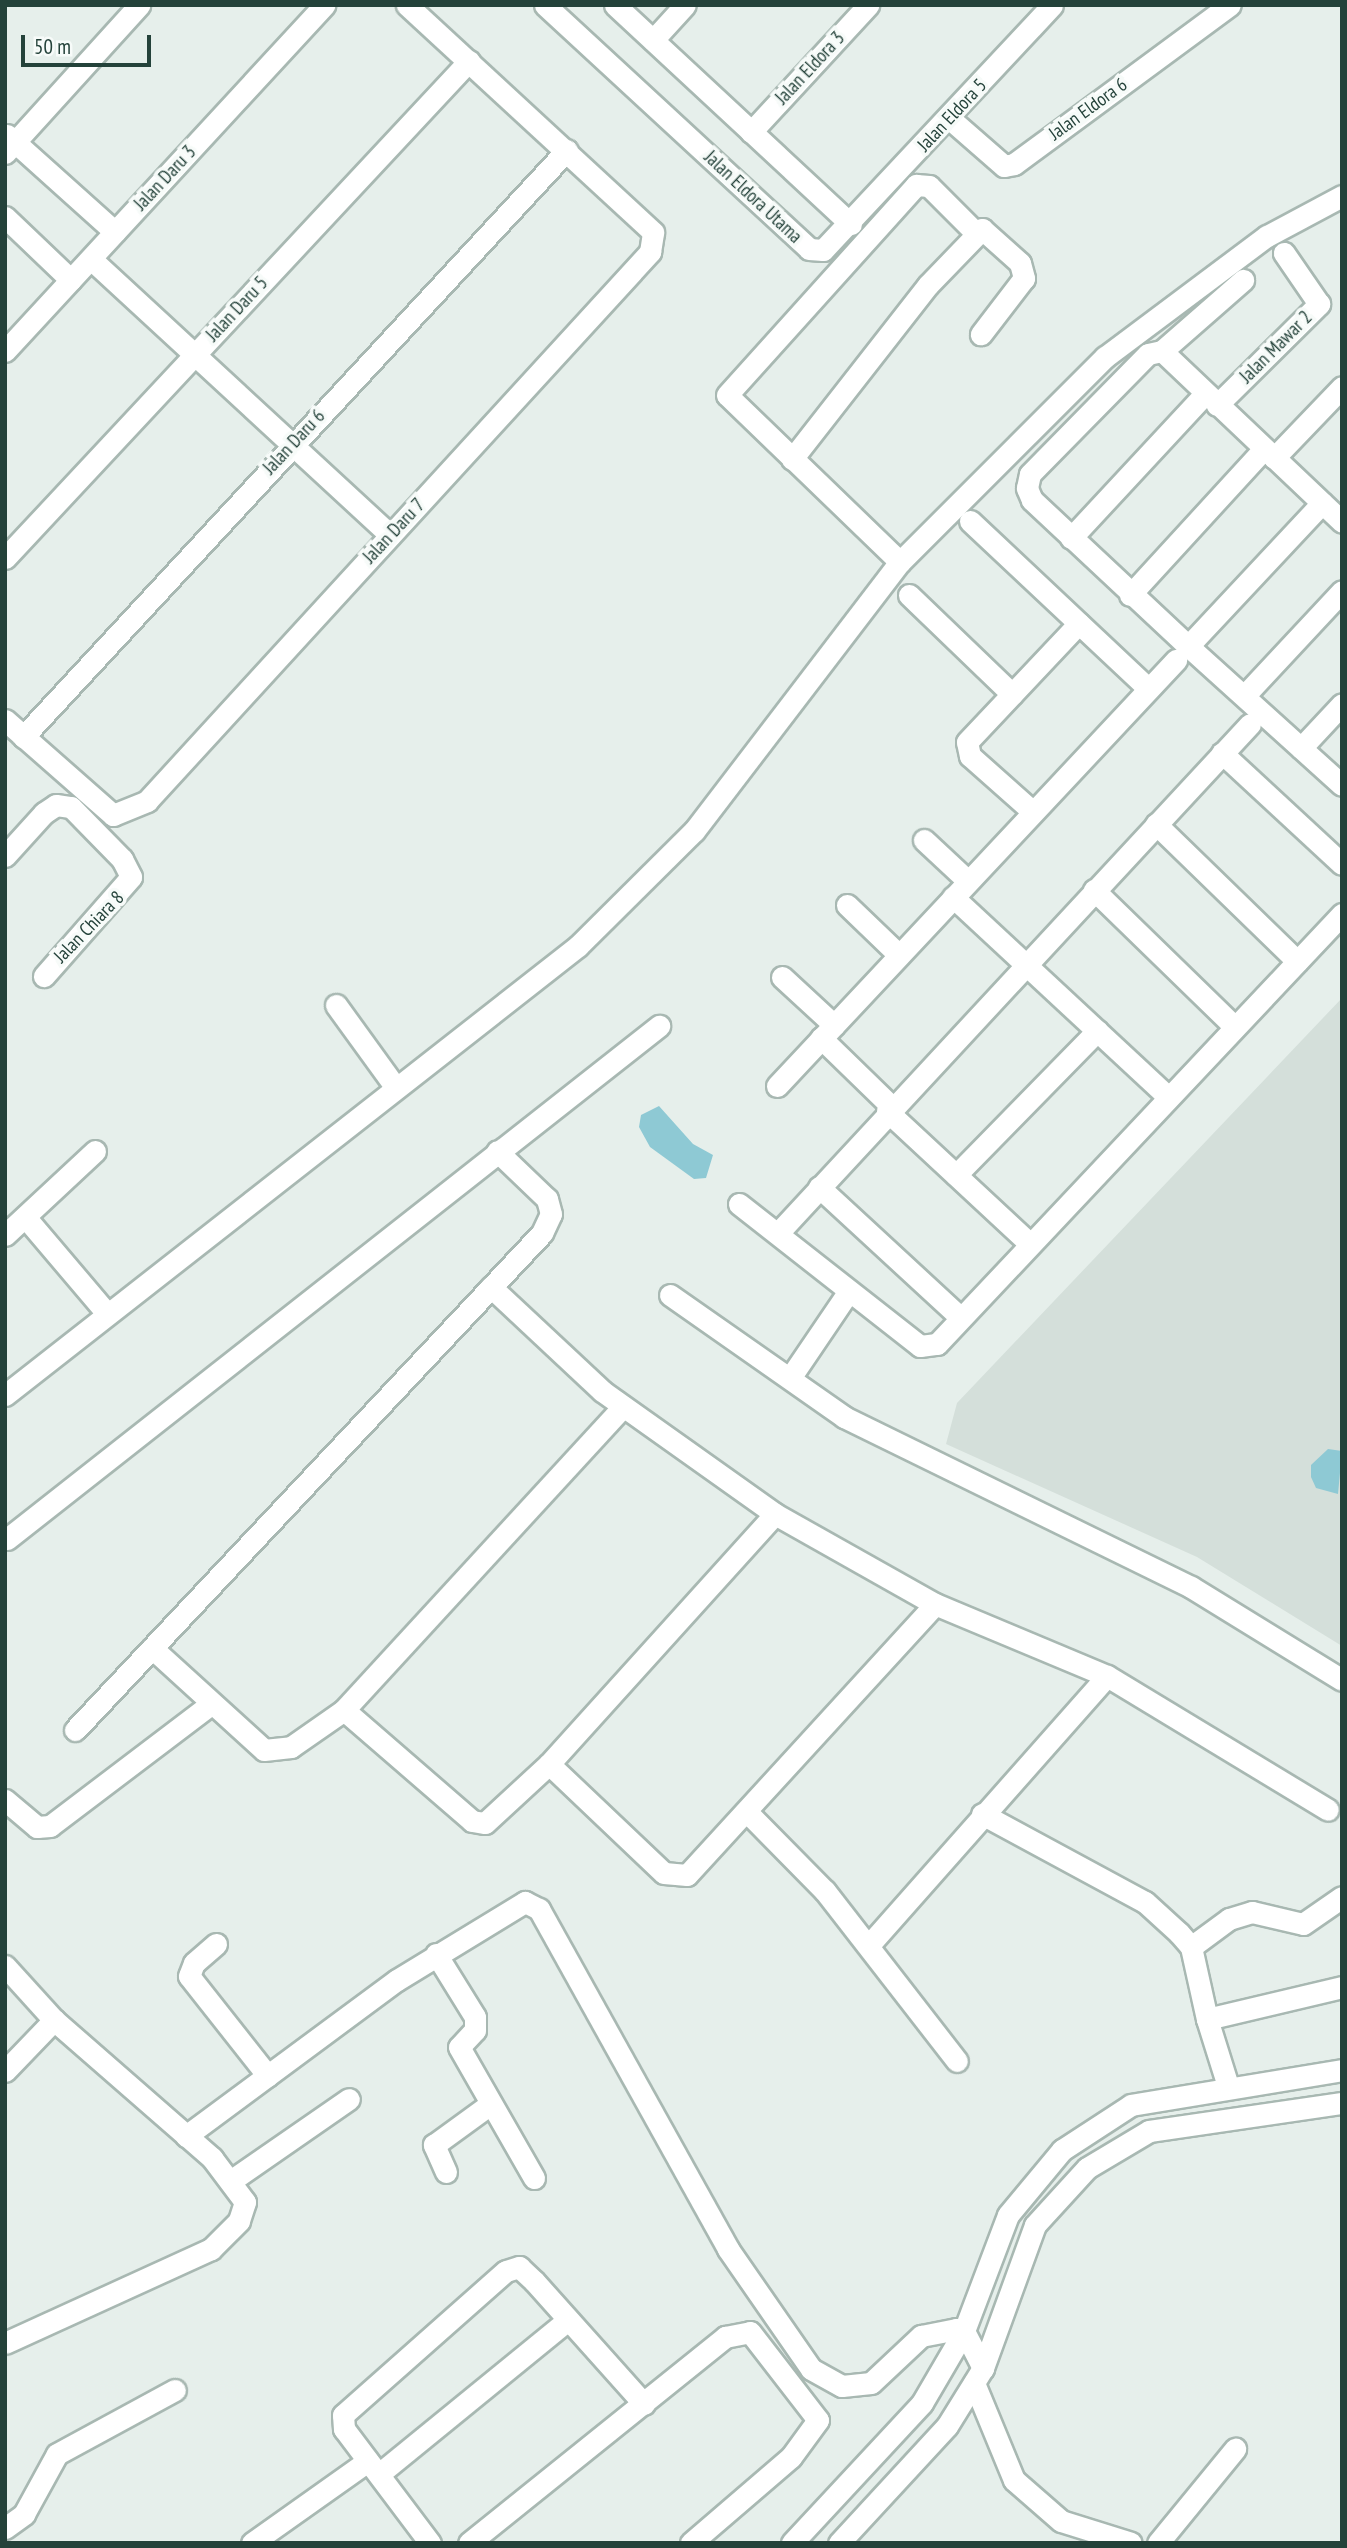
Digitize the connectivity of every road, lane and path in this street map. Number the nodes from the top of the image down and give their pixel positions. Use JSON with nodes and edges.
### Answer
{"nodes":[{"id":1,"x":139,"y":5,"type":"edge"},
{"id":2,"x":324,"y":5,"type":"edge"},
{"id":3,"x":408,"y":5,"type":"edge"},
{"id":4,"x":545,"y":5,"type":"edge"},
{"id":5,"x":615,"y":5,"type":"edge"},
{"id":6,"x":685,"y":5,"type":"edge"},
{"id":7,"x":868,"y":5,"type":"edge"},
{"id":8,"x":1052,"y":5,"type":"edge"},
{"id":9,"x":1225,"y":7,"type":"edge"},
{"id":10,"x":653,"y":40,"type":"junction"},
{"id":11,"x":468,"y":61,"type":"junction"},
{"id":12,"x":948,"y":118,"type":"junction"},
{"id":13,"x":751,"y":132,"type":"junction"},
{"id":14,"x":9,"y":143,"type":"edge"},
{"id":15,"x":567,"y":150,"type":"junction"},
{"id":16,"x":1342,"y":196,"type":"edge"},
{"id":17,"x":5,"y":217,"type":"edge"},
{"id":18,"x":851,"y":224,"type":"junction"},
{"id":19,"x":115,"y":232,"type":"junction"},
{"id":20,"x":975,"y":232,"type":"junction"},
{"id":21,"x":1284,"y":253,"type":"dead end"},
{"id":22,"x":90,"y":259,"type":"junction"},
{"id":23,"x":71,"y":280,"type":"junction"},
{"id":24,"x":1243,"y":280,"type":"dead end"},
{"id":25,"x":981,"y":334,"type":"dead end"},
{"id":26,"x":5,"y":351,"type":"edge"},
{"id":27,"x":1162,"y":351,"type":"junction"},
{"id":28,"x":194,"y":354,"type":"junction"},
{"id":29,"x":1342,"y":387,"type":"edge"},
{"id":30,"x":1211,"y":399,"type":"junction"},
{"id":31,"x":292,"y":444,"type":"junction"},
{"id":32,"x":1269,"y":454,"type":"junction"},
{"id":33,"x":792,"y":458,"type":"junction"},
{"id":34,"x":1334,"y":510,"type":"edge"},
{"id":35,"x":970,"y":521,"type":"dead end"},
{"id":36,"x":390,"y":535,"type":"junction"},
{"id":37,"x":1071,"y":538,"type":"junction"},
{"id":38,"x":5,"y":558,"type":"edge"},
{"id":39,"x":900,"y":562,"type":"junction"},
{"id":40,"x":1342,"y":591,"type":"edge"},
{"id":41,"x":909,"y":595,"type":"dead end"},
{"id":42,"x":1130,"y":595,"type":"junction"},
{"id":43,"x":1079,"y":623,"type":"junction"},
{"id":44,"x":1182,"y":653,"type":"junction"},
{"id":45,"x":1148,"y":688,"type":"junction"},
{"id":46,"x":1012,"y":694,"type":"junction"},
{"id":47,"x":1245,"y":695,"type":"junction"},
{"id":48,"x":1342,"y":704,"type":"edge"},
{"id":49,"x":5,"y":720,"type":"edge"},
{"id":50,"x":1250,"y":724,"type":"dead end"},
{"id":51,"x":23,"y":737,"type":"junction"},
{"id":52,"x":1301,"y":748,"type":"junction"},
{"id":53,"x":1222,"y":753,"type":"junction"},
{"id":54,"x":1342,"y":785,"type":"edge"},
{"id":55,"x":1032,"y":811,"type":"junction"},
{"id":56,"x":1156,"y":824,"type":"junction"},
{"id":57,"x":924,"y":840,"type":"dead end"},
{"id":58,"x":5,"y":856,"type":"edge"},
{"id":59,"x":1342,"y":864,"type":"edge"},
{"id":60,"x":968,"y":881,"type":"junction"},
{"id":61,"x":1094,"y":890,"type":"junction"},
{"id":62,"x":953,"y":897,"type":"junction"},
{"id":63,"x":847,"y":905,"type":"dead end"},
{"id":64,"x":1342,"y":914,"type":"edge"},
{"id":65,"x":899,"y":955,"type":"junction"},
{"id":66,"x":1297,"y":961,"type":"junction"},
{"id":67,"x":1024,"y":964,"type":"junction"},
{"id":68,"x":44,"y":976,"type":"dead end"},
{"id":69,"x":782,"y":977,"type":"dead end"},
{"id":70,"x":336,"y":1005,"type":"dead end"},
{"id":71,"x":659,"y":1026,"type":"dead end"},
{"id":72,"x":1234,"y":1026,"type":"junction"},
{"id":73,"x":1097,"y":1031,"type":"junction"},
{"id":74,"x":828,"y":1032,"type":"junction"},
{"id":75,"x":776,"y":1086,"type":"dead end"},
{"id":76,"x":396,"y":1088,"type":"junction"},
{"id":77,"x":1167,"y":1096,"type":"junction"},
{"id":78,"x":890,"y":1109,"type":"junction"},
{"id":79,"x":95,"y":1151,"type":"dead end"},
{"id":80,"x":497,"y":1151,"type":"junction"},
{"id":81,"x":956,"y":1175,"type":"junction"},
{"id":82,"x":820,"y":1187,"type":"junction"},
{"id":83,"x":739,"y":1204,"type":"dead end"},
{"id":84,"x":26,"y":1218,"type":"junction"},
{"id":85,"x":778,"y":1233,"type":"junction"},
{"id":86,"x":5,"y":1235,"type":"edge"},
{"id":87,"x":1030,"y":1244,"type":"junction"},
{"id":88,"x":491,"y":1287,"type":"junction"},
{"id":89,"x":849,"y":1290,"type":"junction"},
{"id":90,"x":670,"y":1295,"type":"dead end"},
{"id":91,"x":105,"y":1311,"type":"junction"},
{"id":92,"x":961,"y":1318,"type":"junction"},
{"id":93,"x":790,"y":1378,"type":"junction"},
{"id":94,"x":5,"y":1395,"type":"edge"},
{"id":95,"x":623,"y":1407,"type":"junction"},
{"id":96,"x":775,"y":1514,"type":"junction"},
{"id":97,"x":7,"y":1539,"type":"edge"},
{"id":98,"x":935,"y":1604,"type":"junction"},
{"id":99,"x":152,"y":1648,"type":"junction"},
{"id":100,"x":1107,"y":1676,"type":"junction"},
{"id":101,"x":1342,"y":1680,"type":"edge"},
{"id":102,"x":212,"y":1703,"type":"junction"},
{"id":103,"x":344,"y":1710,"type":"junction"},
{"id":104,"x":75,"y":1730,"type":"dead end"},
{"id":105,"x":549,"y":1764,"type":"junction"},
{"id":106,"x":5,"y":1800,"type":"edge"},
{"id":107,"x":1328,"y":1810,"type":"dead end"},
{"id":108,"x":747,"y":1812,"type":"junction"},
{"id":109,"x":982,"y":1814,"type":"junction"},
{"id":110,"x":1342,"y":1897,"type":"edge"},
{"id":111,"x":216,"y":1944,"type":"dead end"},
{"id":112,"x":869,"y":1945,"type":"junction"},
{"id":113,"x":1191,"y":1947,"type":"junction"},
{"id":114,"x":436,"y":1954,"type":"junction"},
{"id":115,"x":5,"y":1966,"type":"edge"},
{"id":116,"x":1342,"y":1987,"type":"edge"},
{"id":117,"x":1207,"y":2019,"type":"junction"},
{"id":118,"x":54,"y":2020,"type":"junction"},
{"id":119,"x":957,"y":2061,"type":"dead end"},
{"id":120,"x":1342,"y":2070,"type":"edge"},
{"id":121,"x":5,"y":2071,"type":"edge"},
{"id":122,"x":268,"y":2076,"type":"junction"},
{"id":123,"x":1228,"y":2086,"type":"junction"},
{"id":124,"x":349,"y":2099,"type":"dead end"},
{"id":125,"x":1342,"y":2103,"type":"edge"},
{"id":126,"x":489,"y":2105,"type":"junction"},
{"id":127,"x":186,"y":2136,"type":"junction"},
{"id":128,"x":446,"y":2172,"type":"dead end"},
{"id":129,"x":534,"y":2178,"type":"dead end"},
{"id":130,"x":233,"y":2180,"type":"junction"},
{"id":131,"x":568,"y":2320,"type":"junction"},
{"id":132,"x":964,"y":2331,"type":"junction"},
{"id":133,"x":5,"y":2343,"type":"edge"},
{"id":134,"x":979,"y":2376,"type":"junction"},
{"id":135,"x":175,"y":2390,"type":"dead end"},
{"id":136,"x":644,"y":2404,"type":"junction"},
{"id":137,"x":1235,"y":2449,"type":"dead end"},
{"id":138,"x":373,"y":2467,"type":"junction"},
{"id":139,"x":5,"y":2529,"type":"edge"},
{"id":140,"x":252,"y":2543,"type":"edge"},
{"id":141,"x":430,"y":2543,"type":"edge"},
{"id":142,"x":469,"y":2543,"type":"edge"},
{"id":143,"x":691,"y":2543,"type":"edge"},
{"id":144,"x":792,"y":2543,"type":"edge"},
{"id":145,"x":839,"y":2543,"type":"edge"},
{"id":146,"x":1131,"y":2543,"type":"edge"},
{"id":147,"x":1157,"y":2543,"type":"edge"}],
"edges":[{"from":1,"to":14,"type":"street"},
{"from":2,"to":19,"type":"street","name":"Jalan Daru 3"},
{"from":3,"to":11,"type":"street"},
{"from":4,"to":18,"type":"street","name":"Jalan Eldora Utama"},
{"from":5,"to":10,"type":"street"},
{"from":6,"to":10,"type":"street"},
{"from":7,"to":13,"type":"street","name":"Jalan Eldora 3"},
{"from":8,"to":12,"type":"street","name":"Jalan Eldora 5"},
{"from":9,"to":12,"type":"street","name":"Jalan Eldora 6"},
{"from":10,"to":13,"type":"street"},
{"from":11,"to":15,"type":"street"},
{"from":11,"to":28,"type":"street","name":"Jalan Daru 5"},
{"from":12,"to":18,"type":"street","name":"Jalan Eldora 5"},
{"from":13,"to":18,"type":"street"},
{"from":14,"to":19,"type":"street"},
{"from":15,"to":31,"type":"street","name":"Jalan Daru 6"},
{"from":15,"to":36,"type":"street","name":"Jalan Daru 7"},
{"from":16,"to":39,"type":"street"},
{"from":17,"to":23,"type":"street"},
{"from":19,"to":22,"type":"street","name":"Jalan Daru 3"},
{"from":20,"to":25,"type":"street"},
{"from":20,"to":33,"type":"street"},
{"from":20,"to":33,"type":"street"},
{"from":21,"to":30,"type":"street","name":"Jalan Mawar 2"},
{"from":22,"to":23,"type":"street","name":"Jalan Daru 3"},
{"from":22,"to":28,"type":"street"},
{"from":23,"to":26,"type":"street","name":"Jalan Daru 3"},
{"from":24,"to":27,"type":"street"},
{"from":27,"to":30,"type":"street"},
{"from":27,"to":37,"type":"street"},
{"from":28,"to":31,"type":"street"},
{"from":28,"to":38,"type":"street","name":"Jalan Daru 5"},
{"from":29,"to":32,"type":"street"},
{"from":30,"to":32,"type":"street"},
{"from":30,"to":37,"type":"street"},
{"from":31,"to":36,"type":"street"},
{"from":31,"to":51,"type":"street","name":"Jalan Daru 6"},
{"from":32,"to":34,"type":"street"},
{"from":32,"to":42,"type":"street"},
{"from":33,"to":39,"type":"street"},
{"from":34,"to":44,"type":"street"},
{"from":35,"to":43,"type":"street"},
{"from":36,"to":51,"type":"street","name":"Jalan Daru 7"},
{"from":37,"to":42,"type":"street"},
{"from":39,"to":76,"type":"street"},
{"from":40,"to":47,"type":"street"},
{"from":41,"to":46,"type":"street"},
{"from":42,"to":44,"type":"street"},
{"from":43,"to":45,"type":"street"},
{"from":43,"to":46,"type":"street"},
{"from":44,"to":45,"type":"street"},
{"from":44,"to":47,"type":"street"},
{"from":45,"to":55,"type":"street"},
{"from":46,"to":55,"type":"street"},
{"from":47,"to":52,"type":"street"},
{"from":48,"to":52,"type":"street"},
{"from":49,"to":51,"type":"street"},
{"from":50,"to":53,"type":"street"},
{"from":52,"to":54,"type":"street"},
{"from":53,"to":56,"type":"street"},
{"from":53,"to":59,"type":"street"},
{"from":55,"to":60,"type":"street"},
{"from":56,"to":61,"type":"street"},
{"from":56,"to":66,"type":"street"},
{"from":57,"to":60,"type":"street"},
{"from":58,"to":68,"type":"street","name":"Jalan Chiara 8"},
{"from":60,"to":62,"type":"street"},
{"from":61,"to":67,"type":"street"},
{"from":61,"to":72,"type":"street"},
{"from":62,"to":65,"type":"street"},
{"from":62,"to":67,"type":"street"},
{"from":63,"to":65,"type":"street"},
{"from":64,"to":66,"type":"street"},
{"from":65,"to":74,"type":"street"},
{"from":66,"to":72,"type":"street"},
{"from":67,"to":73,"type":"street"},
{"from":67,"to":78,"type":"street"},
{"from":69,"to":74,"type":"street"},
{"from":70,"to":76,"type":"street"},
{"from":71,"to":80,"type":"street"},
{"from":72,"to":77,"type":"street"},
{"from":73,"to":77,"type":"street"},
{"from":73,"to":81,"type":"street"},
{"from":74,"to":75,"type":"street"},
{"from":74,"to":78,"type":"street"},
{"from":76,"to":91,"type":"street"},
{"from":77,"to":87,"type":"street"},
{"from":78,"to":81,"type":"street"},
{"from":78,"to":82,"type":"street"},
{"from":79,"to":84,"type":"street"},
{"from":80,"to":88,"type":"street"},
{"from":80,"to":97,"type":"street"},
{"from":81,"to":87,"type":"street"},
{"from":82,"to":85,"type":"street"},
{"from":82,"to":92,"type":"street"},
{"from":83,"to":85,"type":"street"},
{"from":84,"to":86,"type":"street"},
{"from":84,"to":91,"type":"street"},
{"from":85,"to":89,"type":"street"},
{"from":87,"to":92,"type":"street"},
{"from":88,"to":95,"type":"street"},
{"from":88,"to":99,"type":"street"},
{"from":89,"to":92,"type":"street"},
{"from":89,"to":93,"type":"street"},
{"from":90,"to":93,"type":"street"},
{"from":91,"to":94,"type":"street"},
{"from":93,"to":101,"type":"street"},
{"from":95,"to":96,"type":"street"},
{"from":95,"to":103,"type":"street"},
{"from":96,"to":98,"type":"street"},
{"from":96,"to":105,"type":"street"},
{"from":98,"to":100,"type":"street"},
{"from":98,"to":108,"type":"street"},
{"from":99,"to":102,"type":"street"},
{"from":99,"to":104,"type":"street"},
{"from":100,"to":107,"type":"street"},
{"from":100,"to":109,"type":"street"},
{"from":102,"to":103,"type":"street"},
{"from":102,"to":106,"type":"street"},
{"from":103,"to":105,"type":"street"},
{"from":105,"to":108,"type":"street"},
{"from":108,"to":112,"type":"street"},
{"from":109,"to":112,"type":"street"},
{"from":109,"to":113,"type":"street"},
{"from":110,"to":113,"type":"street"},
{"from":111,"to":122,"type":"street"},
{"from":112,"to":119,"type":"street"},
{"from":113,"to":117,"type":"street"},
{"from":114,"to":122,"type":"street"},
{"from":114,"to":126,"type":"street"},
{"from":114,"to":132,"type":"street"},
{"from":115,"to":118,"type":"street"},
{"from":116,"to":117,"type":"street"},
{"from":117,"to":123,"type":"street"},
{"from":118,"to":121,"type":"street"},
{"from":118,"to":127,"type":"street"},
{"from":120,"to":123,"type":"street"},
{"from":122,"to":127,"type":"street"},
{"from":123,"to":132,"type":"street"},
{"from":124,"to":130,"type":"street"},
{"from":125,"to":134,"type":"street"},
{"from":126,"to":128,"type":"street"},
{"from":126,"to":129,"type":"street"},
{"from":127,"to":130,"type":"street"},
{"from":130,"to":133,"type":"street"},
{"from":131,"to":136,"type":"street"},
{"from":131,"to":138,"type":"street"},
{"from":131,"to":138,"type":"street"},
{"from":132,"to":134,"type":"street"},
{"from":132,"to":144,"type":"street"},
{"from":134,"to":145,"type":"street"},
{"from":134,"to":146,"type":"street"},
{"from":135,"to":139,"type":"street"},
{"from":136,"to":142,"type":"street"},
{"from":136,"to":143,"type":"street"},
{"from":137,"to":147,"type":"street"},
{"from":138,"to":140,"type":"street"},
{"from":138,"to":141,"type":"street"}]}
